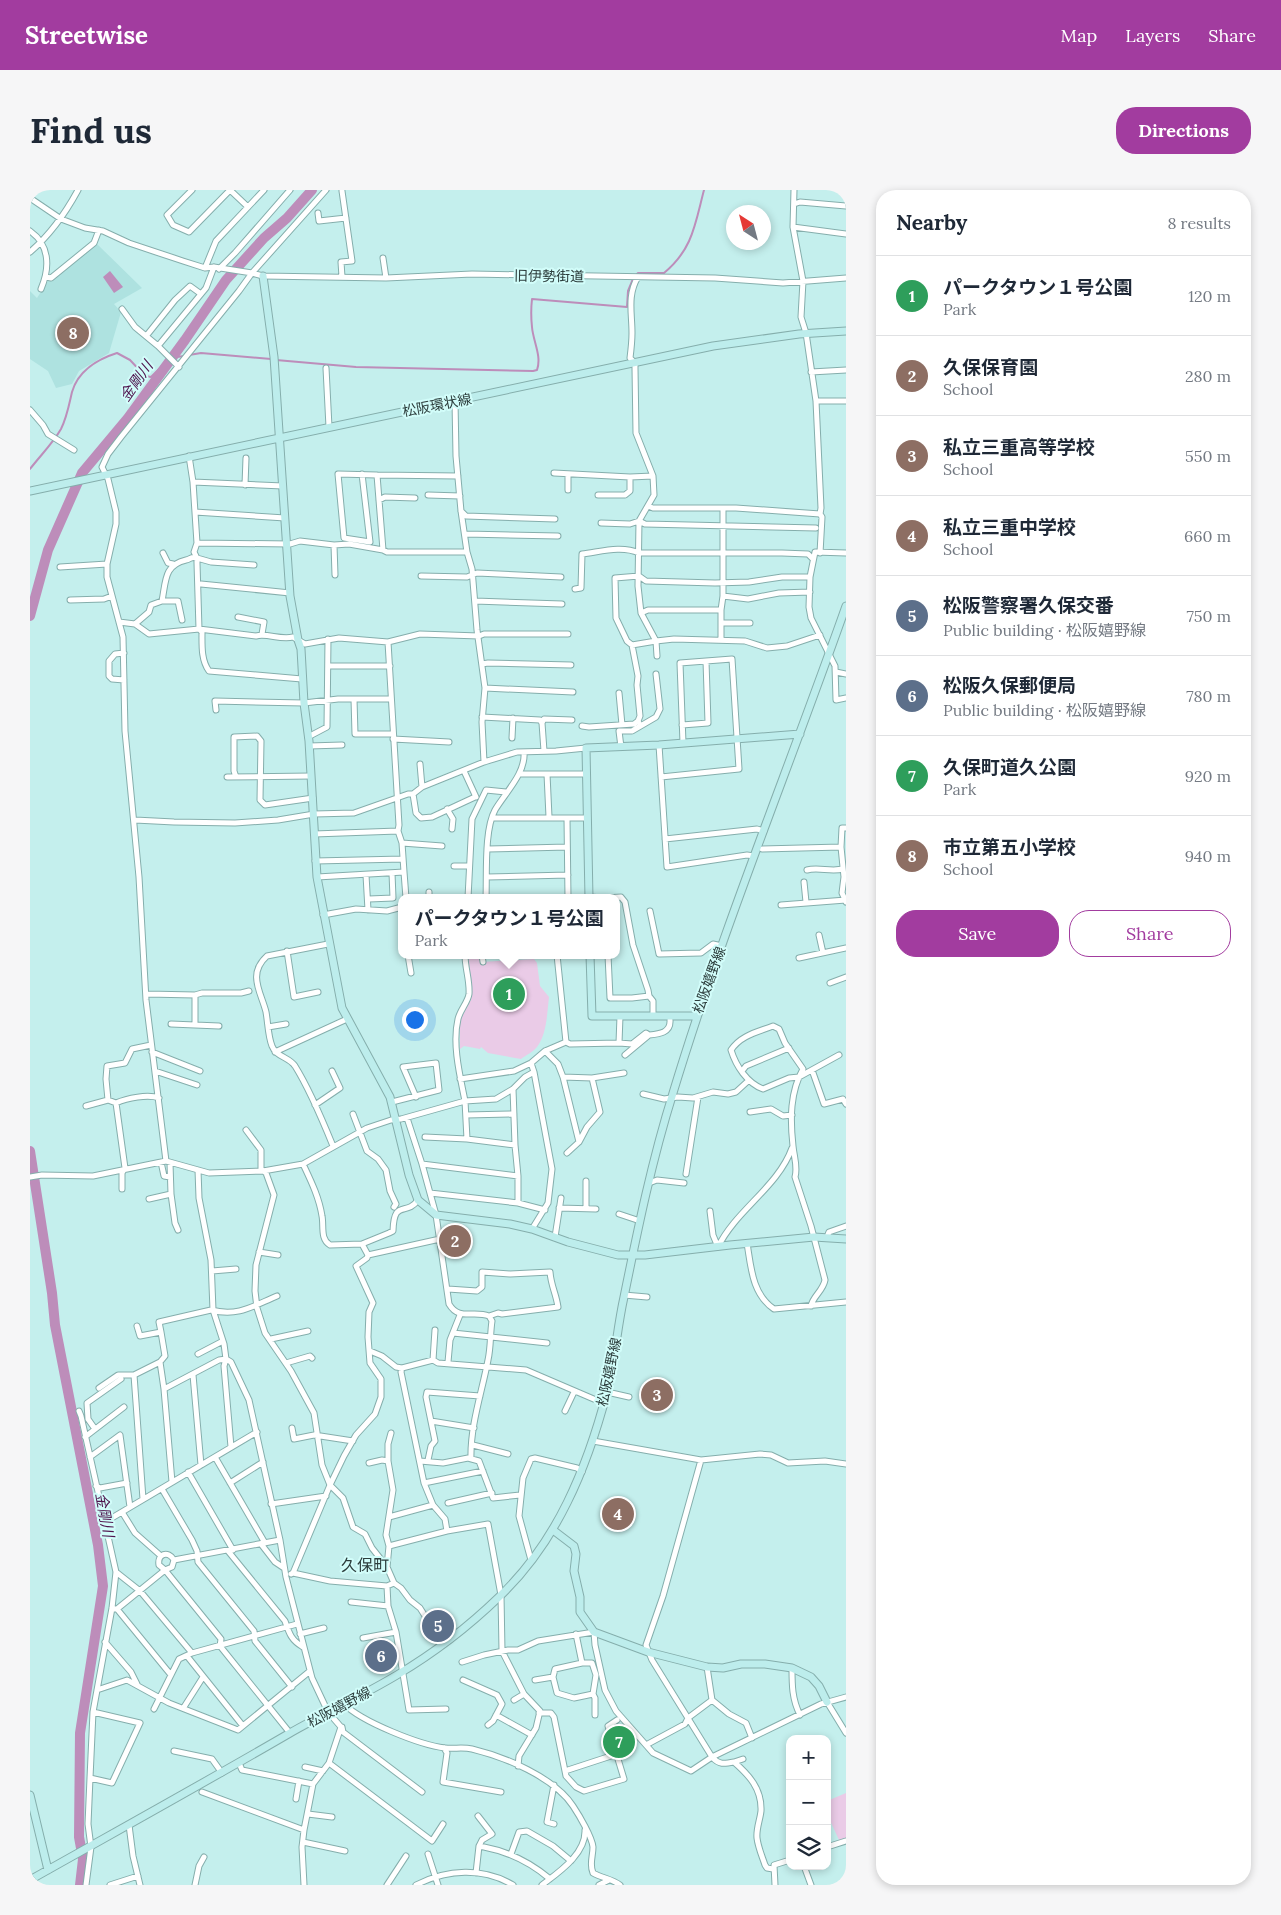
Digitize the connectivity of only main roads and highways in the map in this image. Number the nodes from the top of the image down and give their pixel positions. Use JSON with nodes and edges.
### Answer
{"nodes":[{"id":1,"x":263,"y":276,"type":"road end"},
{"id":2,"x":846,"y":331,"type":"edge"},
{"id":3,"x":280,"y":437,"type":"junction"},
{"id":4,"x":30,"y":491,"type":"edge"},
{"id":5,"x":846,"y":606,"type":"edge"},
{"id":6,"x":842,"y":626,"type":"edge"},
{"id":7,"x":800,"y":734,"type":"junction"},
{"id":8,"x":589,"y":894,"type":"edge"},
{"id":9,"x":590,"y":959,"type":"edge"},
{"id":10,"x":696,"y":1016,"type":"junction"},
{"id":11,"x":846,"y":1240,"type":"edge"},
{"id":12,"x":634,"y":1255,"type":"junction"},
{"id":13,"x":553,"y":1530,"type":"junction"},
{"id":14,"x":828,"y":1702,"type":"road end"},
{"id":15,"x":30,"y":1795,"type":"edge"},
{"id":16,"x":48,"y":1870,"type":"junction"},
{"id":17,"x":30,"y":1880,"type":"edge"}],
"edges":[{"from":1,"to":3,"type":"main road"},
{"from":2,"to":3,"type":"main road","name":"松阪環状線"},
{"from":3,"to":4,"type":"main road","name":"松阪環状線"},
{"from":3,"to":12,"type":"main road"},
{"from":5,"to":6,"type":"main road","name":"松阪嬉野線"},
{"from":6,"to":7,"type":"main road","name":"松阪嬉野線"},
{"from":7,"to":8,"type":"main road"},
{"from":7,"to":10,"type":"main road","name":"松阪嬉野線"},
{"from":9,"to":10,"type":"main road"},
{"from":10,"to":12,"type":"main road","name":"松阪嬉野線"},
{"from":11,"to":12,"type":"main road"},
{"from":12,"to":13,"type":"main road","name":"松阪嬉野線"},
{"from":13,"to":14,"type":"main road"},
{"from":13,"to":16,"type":"main road","name":"松阪嬉野線"},
{"from":15,"to":16,"type":"main road"},
{"from":16,"to":17,"type":"main road","name":"松阪嬉野線"}]}
